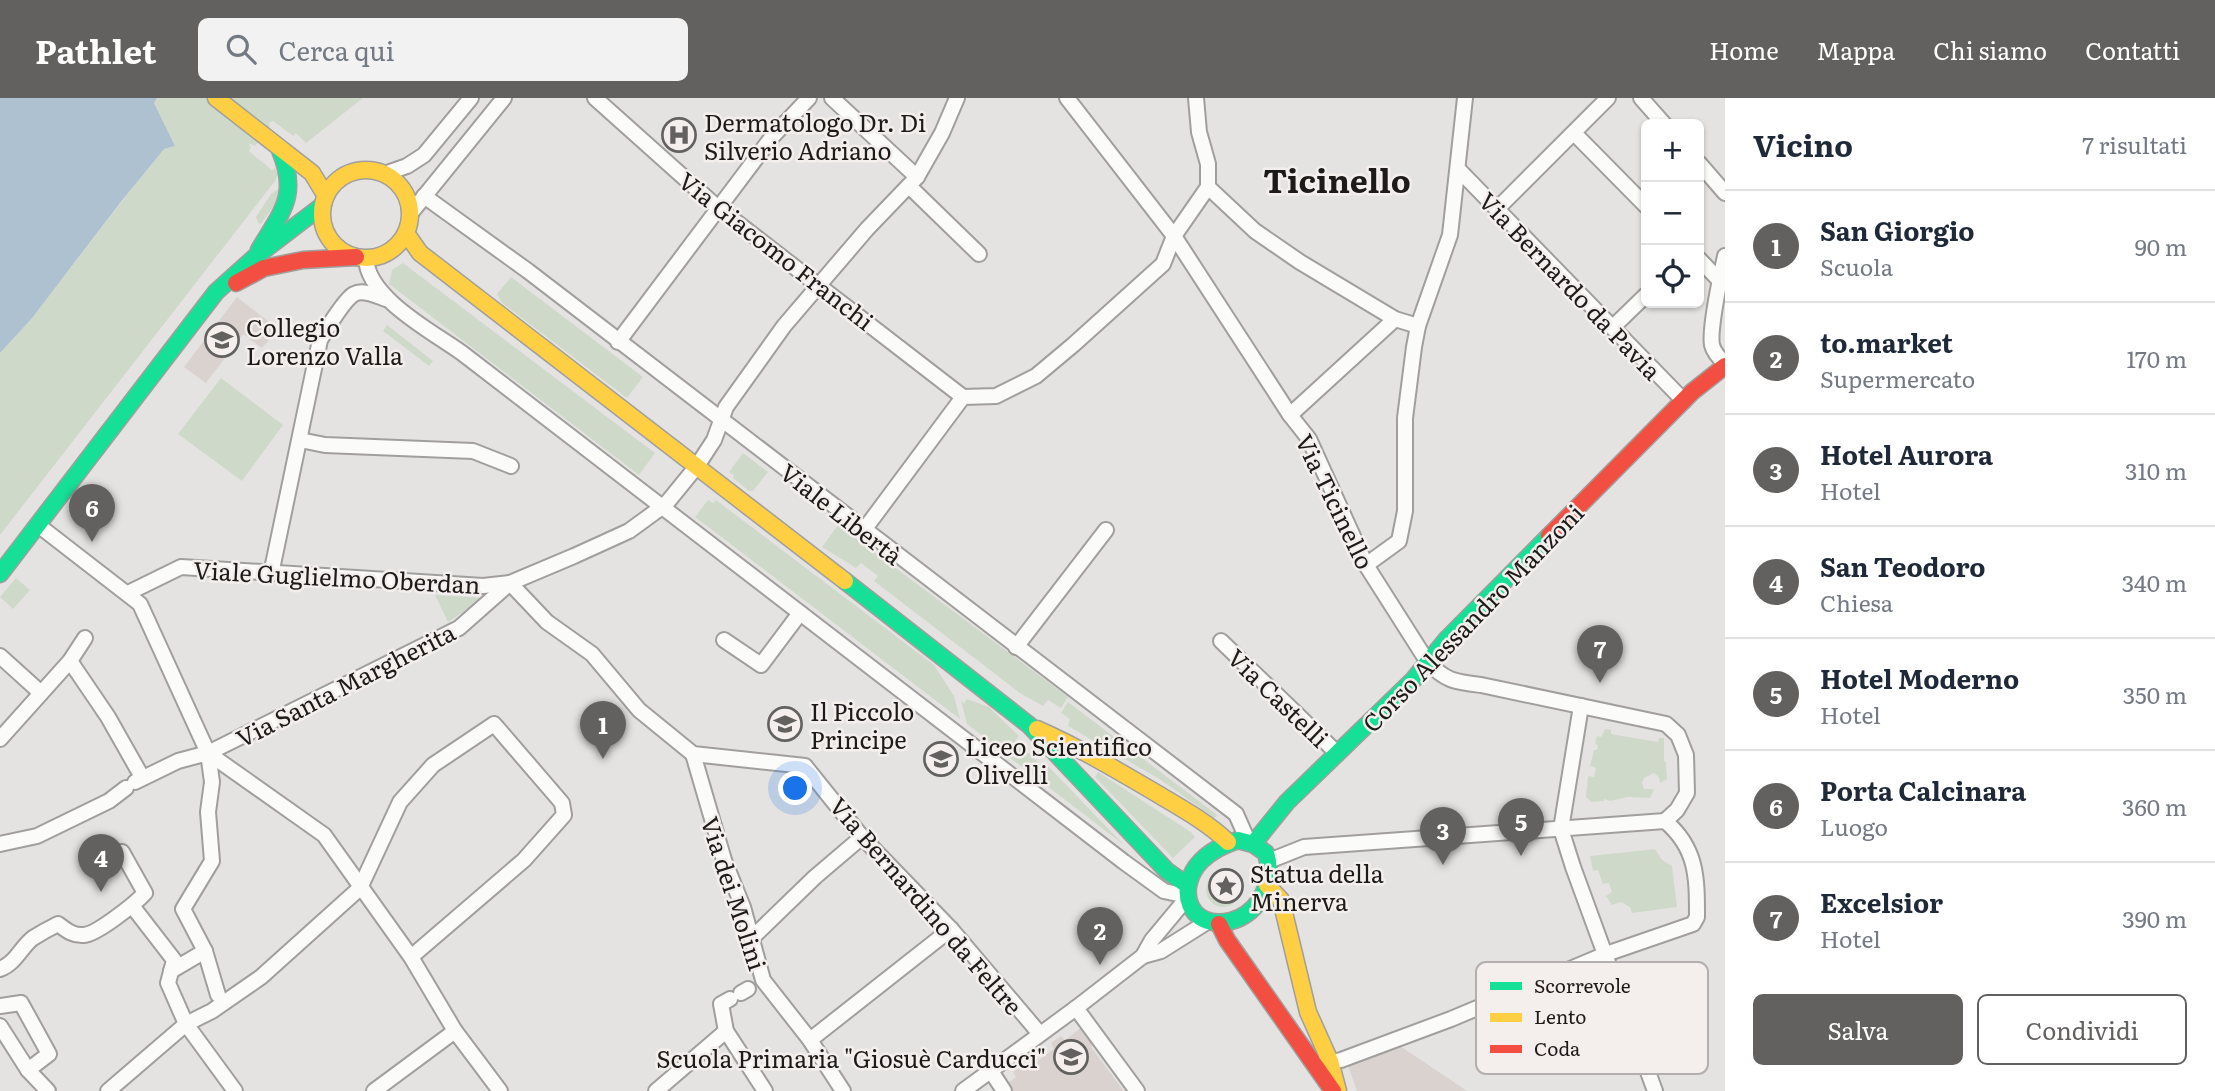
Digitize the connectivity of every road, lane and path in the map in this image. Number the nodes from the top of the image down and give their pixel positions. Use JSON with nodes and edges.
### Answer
{"nodes":[{"id":1,"x":216,"y":98,"type":"edge"},
{"id":2,"x":471,"y":98,"type":"edge"},
{"id":3,"x":504,"y":98,"type":"edge"},
{"id":4,"x":594,"y":98,"type":"edge"},
{"id":5,"x":809,"y":98,"type":"edge"},
{"id":6,"x":832,"y":98,"type":"edge"},
{"id":7,"x":957,"y":98,"type":"edge"},
{"id":8,"x":1066,"y":98,"type":"edge"},
{"id":9,"x":1196,"y":98,"type":"edge"},
{"id":10,"x":1608,"y":98,"type":"edge"},
{"id":11,"x":1641,"y":98,"type":"edge"},
{"id":12,"x":1464,"y":106,"type":"edge"},
{"id":13,"x":1660,"y":119,"type":"edge"},
{"id":14,"x":1574,"y":132,"type":"junction"},
{"id":15,"x":277,"y":146,"type":"junction"},
{"id":16,"x":1458,"y":169,"type":"junction"},
{"id":17,"x":1704,"y":169,"type":"edge"},
{"id":18,"x":312,"y":173,"type":"junction"},
{"id":19,"x":384,"y":174,"type":"junction"},
{"id":20,"x":338,"y":180,"type":"junction"},
{"id":21,"x":913,"y":181,"type":"junction"},
{"id":22,"x":1208,"y":187,"type":"junction"},
{"id":23,"x":1725,"y":192,"type":"edge"},
{"id":24,"x":424,"y":195,"type":"junction"},
{"id":25,"x":324,"y":200,"type":"junction"},
{"id":26,"x":1641,"y":201,"type":"edge"},
{"id":27,"x":718,"y":208,"type":"junction"},
{"id":28,"x":1497,"y":209,"type":"junction"},
{"id":29,"x":410,"y":214,"type":"junction"},
{"id":30,"x":406,"y":233,"type":"junction"},
{"id":31,"x":1174,"y":236,"type":"junction"},
{"id":32,"x":394,"y":248,"type":"junction"},
{"id":33,"x":420,"y":253,"type":"junction"},
{"id":34,"x":979,"y":254,"type":"dead end"},
{"id":35,"x":1725,"y":256,"type":"edge"},
{"id":36,"x":255,"y":257,"type":"junction"},
{"id":37,"x":361,"y":258,"type":"junction"},
{"id":38,"x":1704,"y":264,"type":"edge"},
{"id":39,"x":1719,"y":280,"type":"junction"},
{"id":40,"x":818,"y":287,"type":"junction"},
{"id":41,"x":216,"y":292,"type":"junction"},
{"id":42,"x":386,"y":299,"type":"junction"},
{"id":43,"x":1641,"y":300,"type":"edge"},
{"id":44,"x":1395,"y":319,"type":"junction"},
{"id":45,"x":1418,"y":326,"type":"junction"},
{"id":46,"x":1612,"y":327,"type":"junction"},
{"id":47,"x":618,"y":342,"type":"junction"},
{"id":48,"x":1723,"y":359,"type":"edge"},
{"id":49,"x":1688,"y":396,"type":"junction"},
{"id":50,"x":963,"y":397,"type":"junction"},
{"id":51,"x":1290,"y":415,"type":"junction"},
{"id":52,"x":721,"y":419,"type":"junction"},
{"id":53,"x":299,"y":440,"type":"junction"},
{"id":54,"x":511,"y":466,"type":"dead end"},
{"id":55,"x":697,"y":466,"type":"junction"},
{"id":56,"x":663,"y":508,"type":"junction"},
{"id":57,"x":38,"y":525,"type":"junction"},
{"id":58,"x":863,"y":530,"type":"junction"},
{"id":59,"x":1106,"y":530,"type":"dead end"},
{"id":60,"x":1366,"y":565,"type":"junction"},
{"id":61,"x":0,"y":573,"type":"edge"},
{"id":62,"x":271,"y":574,"type":"junction"},
{"id":63,"x":510,"y":583,"type":"junction"},
{"id":64,"x":128,"y":593,"type":"junction"},
{"id":65,"x":800,"y":613,"type":"junction"},
{"id":66,"x":85,"y":638,"type":"dead end"},
{"id":67,"x":724,"y":640,"type":"dead end"},
{"id":68,"x":1221,"y":641,"type":"dead end"},
{"id":69,"x":1016,"y":647,"type":"junction"},
{"id":70,"x":0,"y":656,"type":"edge"},
{"id":71,"x":70,"y":661,"type":"junction"},
{"id":72,"x":1427,"y":661,"type":"junction"},
{"id":73,"x":41,"y":693,"type":"junction"},
{"id":74,"x":1581,"y":706,"type":"junction"},
{"id":75,"x":1029,"y":725,"type":"junction"},
{"id":76,"x":0,"y":739,"type":"edge"},
{"id":77,"x":208,"y":753,"type":"junction"},
{"id":78,"x":1337,"y":753,"type":"junction"},
{"id":79,"x":693,"y":754,"type":"junction"},
{"id":80,"x":134,"y":782,"type":"junction"},
{"id":81,"x":1665,"y":821,"type":"junction"},
{"id":82,"x":1561,"y":829,"type":"junction"},
{"id":83,"x":862,"y":837,"type":"junction"},
{"id":84,"x":1228,"y":842,"type":"junction"},
{"id":85,"x":1250,"y":843,"type":"junction"},
{"id":86,"x":0,"y":844,"type":"edge"},
{"id":87,"x":122,"y":852,"type":"dead end"},
{"id":88,"x":1269,"y":861,"type":"junction"},
{"id":89,"x":1267,"y":885,"type":"junction"},
{"id":90,"x":360,"y":888,"type":"junction"},
{"id":91,"x":1187,"y":893,"type":"junction"},
{"id":92,"x":133,"y":907,"type":"junction"},
{"id":93,"x":1213,"y":923,"type":"junction"},
{"id":94,"x":951,"y":929,"type":"junction"},
{"id":95,"x":752,"y":938,"type":"junction"},
{"id":96,"x":205,"y":951,"type":"junction"},
{"id":97,"x":1606,"y":954,"type":"junction"},
{"id":98,"x":1143,"y":956,"type":"junction"},
{"id":99,"x":411,"y":957,"type":"junction"},
{"id":100,"x":1587,"y":962,"type":"edge"},
{"id":101,"x":1609,"y":962,"type":"edge"},
{"id":102,"x":0,"y":968,"type":"edge"},
{"id":103,"x":171,"y":971,"type":"junction"},
{"id":104,"x":740,"y":994,"type":"dead end"},
{"id":105,"x":218,"y":995,"type":"dead end"},
{"id":106,"x":0,"y":1006,"type":"edge"},
{"id":107,"x":1076,"y":1008,"type":"junction"},
{"id":108,"x":1476,"y":1009,"type":"edge"},
{"id":109,"x":186,"y":1024,"type":"junction"},
{"id":110,"x":0,"y":1026,"type":"edge"},
{"id":111,"x":455,"y":1031,"type":"junction"},
{"id":112,"x":726,"y":1031,"type":"junction"},
{"id":113,"x":1040,"y":1034,"type":"junction"},
{"id":114,"x":810,"y":1041,"type":"junction"},
{"id":115,"x":1323,"y":1064,"type":"junction"},
{"id":116,"x":28,"y":1070,"type":"junction"},
{"id":117,"x":991,"y":1071,"type":"junction"},
{"id":118,"x":1650,"y":1074,"type":"edge"},
{"id":119,"x":48,"y":1091,"type":"edge"},
{"id":120,"x":108,"y":1091,"type":"edge"},
{"id":121,"x":235,"y":1091,"type":"edge"},
{"id":122,"x":374,"y":1091,"type":"edge"},
{"id":123,"x":500,"y":1091,"type":"edge"},
{"id":124,"x":656,"y":1091,"type":"edge"},
{"id":125,"x":765,"y":1091,"type":"edge"},
{"id":126,"x":843,"y":1091,"type":"edge"},
{"id":127,"x":963,"y":1091,"type":"edge"},
{"id":128,"x":1004,"y":1091,"type":"edge"},
{"id":129,"x":1137,"y":1091,"type":"edge"},
{"id":130,"x":1336,"y":1091,"type":"edge"},
{"id":131,"x":1656,"y":1091,"type":"edge"}],
"edges":[{"from":1,"to":15,"type":"main road"},
{"from":2,"to":19,"type":"street"},
{"from":3,"to":24,"type":"street"},
{"from":4,"to":27,"type":"street","name":"Via Giacomo Franchi"},
{"from":5,"to":27,"type":"street"},
{"from":6,"to":21,"type":"street"},
{"from":7,"to":21,"type":"street"},
{"from":8,"to":31,"type":"street","name":"Via Ticinello"},
{"from":9,"to":22,"type":"street"},
{"from":10,"to":14,"type":"street"},
{"from":11,"to":13,"type":"street"},
{"from":12,"to":16,"type":"street"},
{"from":14,"to":26,"type":"street"},
{"from":14,"to":28,"type":"street"},
{"from":15,"to":18,"type":"main road"},
{"from":15,"to":36,"type":"main road"},
{"from":16,"to":28,"type":"street","name":"Via Bernardo da Pavia"},
{"from":16,"to":45,"type":"street"},
{"from":17,"to":23,"type":"street"},
{"from":18,"to":20,"type":"main road"},
{"from":18,"to":25,"type":"main road"},
{"from":19,"to":20,"type":"main road"},
{"from":19,"to":29,"type":"main road"},
{"from":20,"to":25,"type":"main road"},
{"from":21,"to":34,"type":"street"},
{"from":21,"to":40,"type":"street"},
{"from":22,"to":31,"type":"street"},
{"from":22,"to":44,"type":"street"},
{"from":24,"to":29,"type":"street"},
{"from":24,"to":47,"type":"street","name":"Viale Libertà"},
{"from":25,"to":36,"type":"main road"},
{"from":25,"to":37,"type":"main road"},
{"from":27,"to":40,"type":"street","name":"Via Giacomo Franchi"},
{"from":27,"to":47,"type":"street"},
{"from":28,"to":46,"type":"street","name":"Via Bernardo da Pavia"},
{"from":29,"to":30,"type":"main road"},
{"from":30,"to":32,"type":"main road"},
{"from":30,"to":33,"type":"main road"},
{"from":31,"to":50,"type":"street"},
{"from":31,"to":51,"type":"street","name":"Via Ticinello"},
{"from":32,"to":33,"type":"main road"},
{"from":32,"to":37,"type":"main road"},
{"from":33,"to":55,"type":"main road"},
{"from":35,"to":39,"type":"street"},
{"from":36,"to":41,"type":"main road"},
{"from":37,"to":41,"type":"main road"},
{"from":37,"to":42,"type":"street"},
{"from":38,"to":39,"type":"street"},
{"from":39,"to":48,"type":"street"},
{"from":40,"to":50,"type":"street","name":"Via Giacomo Franchi"},
{"from":40,"to":52,"type":"street"},
{"from":41,"to":57,"type":"main road"},
{"from":42,"to":53,"type":"street"},
{"from":42,"to":56,"type":"street"},
{"from":43,"to":46,"type":"street"},
{"from":44,"to":45,"type":"street"},
{"from":44,"to":51,"type":"street"},
{"from":45,"to":60,"type":"street"},
{"from":46,"to":49,"type":"street","name":"Via Bernardo da Pavia"},
{"from":47,"to":52,"type":"street","name":"Viale Libertà"},
{"from":48,"to":49,"type":"main road","name":"Corso Alessandro Manzoni"},
{"from":49,"to":72,"type":"main road","name":"Corso Alessandro Manzoni"},
{"from":50,"to":58,"type":"street"},
{"from":51,"to":60,"type":"street","name":"Via Ticinello"},
{"from":52,"to":55,"type":"street"},
{"from":52,"to":58,"type":"street","name":"Viale Libertà"},
{"from":53,"to":54,"type":"street"},
{"from":53,"to":62,"type":"street"},
{"from":55,"to":56,"type":"street"},
{"from":55,"to":75,"type":"main road"},
{"from":56,"to":63,"type":"street"},
{"from":56,"to":65,"type":"street"},
{"from":57,"to":61,"type":"main road"},
{"from":57,"to":64,"type":"street"},
{"from":58,"to":69,"type":"street","name":"Viale Libertà"},
{"from":59,"to":69,"type":"street"},
{"from":60,"to":72,"type":"street","name":"Via Ticinello"},
{"from":62,"to":63,"type":"street","name":"Viale Guglielmo Oberdan"},
{"from":62,"to":64,"type":"street","name":"Viale Guglielmo Oberdan"},
{"from":63,"to":77,"type":"street","name":"Via Santa Margherita"},
{"from":63,"to":79,"type":"street"},
{"from":64,"to":77,"type":"street"},
{"from":65,"to":67,"type":"street"},
{"from":65,"to":91,"type":"street"},
{"from":66,"to":71,"type":"street"},
{"from":68,"to":78,"type":"street","name":"Via Castelli"},
{"from":69,"to":85,"type":"street","name":"Viale Libertà"},
{"from":70,"to":73,"type":"street"},
{"from":71,"to":73,"type":"street"},
{"from":71,"to":80,"type":"street"},
{"from":72,"to":74,"type":"street","name":"Via Ticinello"},
{"from":72,"to":78,"type":"main road","name":"Corso Alessandro Manzoni"},
{"from":73,"to":76,"type":"street"},
{"from":74,"to":81,"type":"street","name":"Via Ticinello"},
{"from":74,"to":82,"type":"street"},
{"from":75,"to":84,"type":"main road"},
{"from":75,"to":91,"type":"main road"},
{"from":77,"to":80,"type":"street","name":"Via Santa Margherita"},
{"from":77,"to":90,"type":"street"},
{"from":77,"to":96,"type":"street"},
{"from":78,"to":85,"type":"main road","name":"Corso Alessandro Manzoni"},
{"from":79,"to":83,"type":"street","name":"Via Bernardino da Feltre"},
{"from":79,"to":95,"type":"street","name":"Via dei Molini"},
{"from":80,"to":86,"type":"street","name":"Via Santa Margherita"},
{"from":81,"to":82,"type":"street"},
{"from":81,"to":97,"type":"street"},
{"from":82,"to":88,"type":"street"},
{"from":82,"to":97,"type":"street"},
{"from":83,"to":94,"type":"street","name":"Via Bernardino da Feltre"},
{"from":83,"to":95,"type":"street"},
{"from":84,"to":85,"type":"main road"},
{"from":84,"to":91,"type":"main road"},
{"from":85,"to":88,"type":"main road"},
{"from":87,"to":92,"type":"street"},
{"from":88,"to":89,"type":"main road"},
{"from":89,"to":93,"type":"main road"},
{"from":89,"to":115,"type":"main road"},
{"from":90,"to":99,"type":"street"},
{"from":90,"to":99,"type":"street"},
{"from":90,"to":109,"type":"street"},
{"from":91,"to":93,"type":"main road"},
{"from":91,"to":98,"type":"street"},
{"from":92,"to":102,"type":"street"},
{"from":92,"to":103,"type":"street"},
{"from":93,"to":98,"type":"street"},
{"from":93,"to":115,"type":"main road"},
{"from":94,"to":113,"type":"street","name":"Via Bernardino da Feltre"},
{"from":94,"to":114,"type":"street"},
{"from":95,"to":114,"type":"street","name":"Via dei Molini"},
{"from":96,"to":103,"type":"street"},
{"from":96,"to":105,"type":"street"},
{"from":97,"to":100,"type":"street"},
{"from":97,"to":101,"type":"street"},
{"from":98,"to":107,"type":"street"},
{"from":99,"to":111,"type":"street"},
{"from":103,"to":109,"type":"street"},
{"from":104,"to":112,"type":"street"},
{"from":106,"to":116,"type":"street"},
{"from":107,"to":113,"type":"street"},
{"from":107,"to":129,"type":"street"},
{"from":108,"to":115,"type":"street"},
{"from":109,"to":120,"type":"street"},
{"from":109,"to":121,"type":"street"},
{"from":110,"to":116,"type":"street"},
{"from":111,"to":122,"type":"street"},
{"from":111,"to":123,"type":"street"},
{"from":112,"to":124,"type":"street"},
{"from":112,"to":125,"type":"street"},
{"from":113,"to":117,"type":"street"},
{"from":114,"to":126,"type":"street","name":"Via dei Molini"},
{"from":115,"to":130,"type":"main road"},
{"from":116,"to":119,"type":"street"},
{"from":117,"to":127,"type":"street"},
{"from":117,"to":128,"type":"street"},
{"from":118,"to":131,"type":"street"}]}
